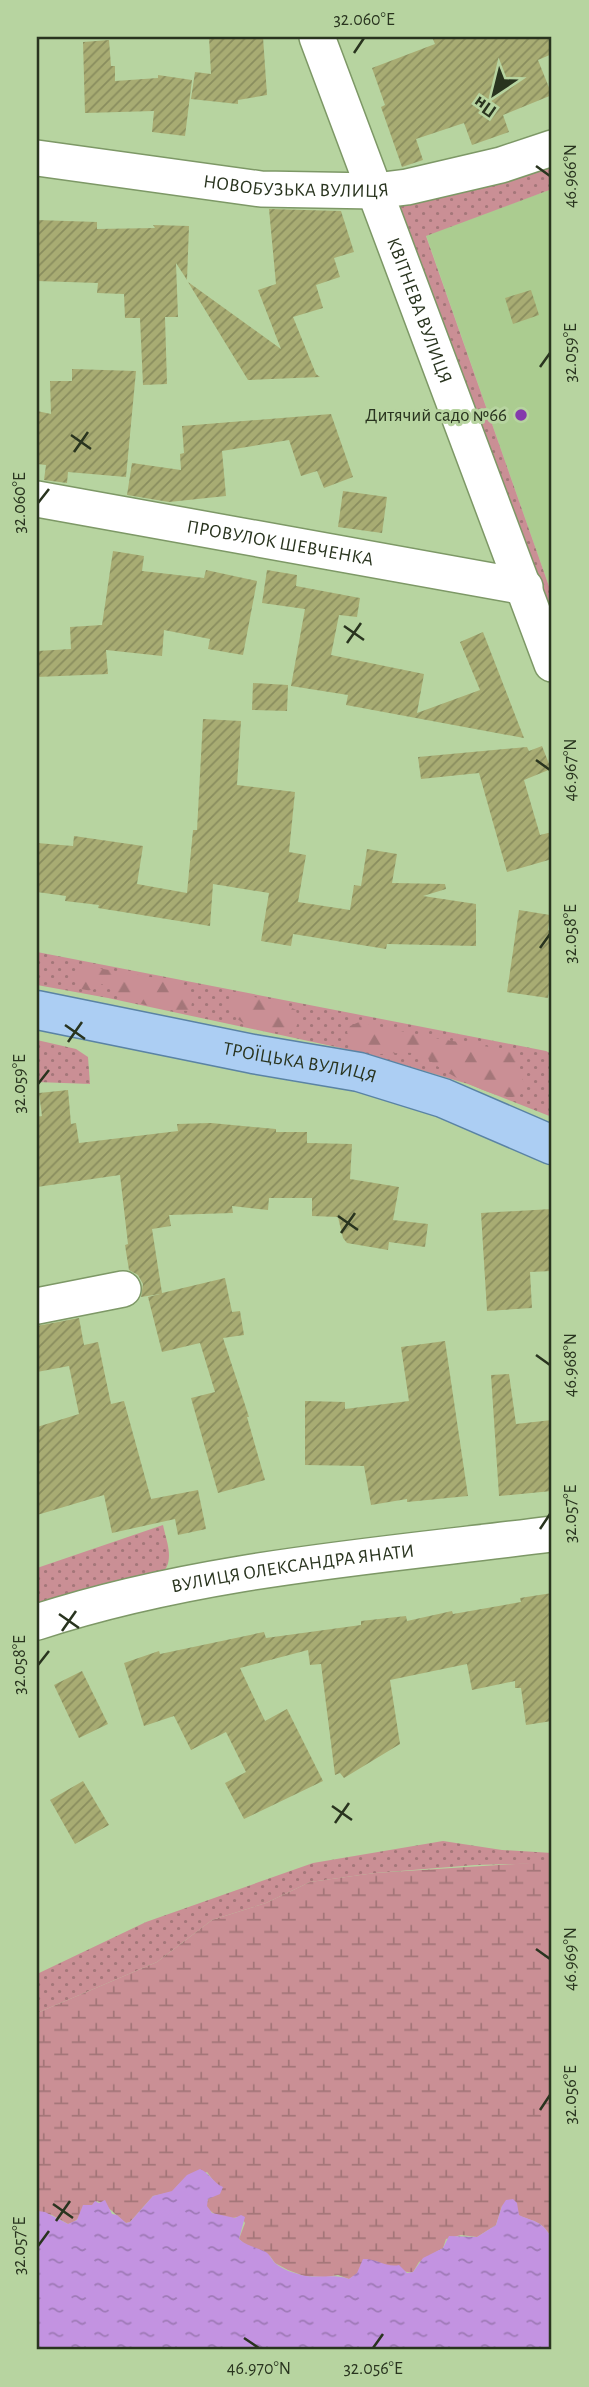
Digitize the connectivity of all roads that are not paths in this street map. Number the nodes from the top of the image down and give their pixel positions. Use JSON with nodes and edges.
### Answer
{"nodes":[{"id":1,"x":317,"y":37,"type":"edge"},
{"id":2,"x":552,"y":148,"type":"edge"},
{"id":3,"x":37,"y":158,"type":"edge"},
{"id":4,"x":375,"y":191,"type":"junction"},
{"id":5,"x":37,"y":499,"type":"edge"},
{"id":6,"x":525,"y":587,"type":"junction"},
{"id":7,"x":552,"y":664,"type":"edge"},
{"id":8,"x":37,"y":1010,"type":"edge"},
{"id":9,"x":552,"y":1145,"type":"edge"},
{"id":10,"x":123,"y":1289,"type":"dead end"},
{"id":11,"x":37,"y":1306,"type":"edge"},
{"id":12,"x":552,"y":1534,"type":"edge"},
{"id":13,"x":37,"y":1622,"type":"edge"}],
"edges":[{"from":1,"to":4,"type":"street","name":"КВІТНЕВА ВУЛИЦЯ"},
{"from":2,"to":4,"type":"street","name":"НОВОБУЗЬКА ВУЛИЦЯ"},
{"from":3,"to":4,"type":"street","name":"НОВОБУЗЬКА ВУЛИЦЯ"},
{"from":4,"to":6,"type":"street","name":"КВІТНЕВА ВУЛИЦЯ"},
{"from":5,"to":6,"type":"street","name":"ПРОВУЛОК ШЕВЧЕНКА"},
{"from":6,"to":7,"type":"street","name":"КВІТНЕВА ВУЛИЦЯ"},
{"from":8,"to":9,"type":"main road","name":"ТРОЇЦЬКА ВУЛИЦЯ"},
{"from":10,"to":11,"type":"street"},
{"from":12,"to":13,"type":"street","name":"ВУЛИЦЯ ОЛЕКСАНДРА ЯНАТИ"}]}
